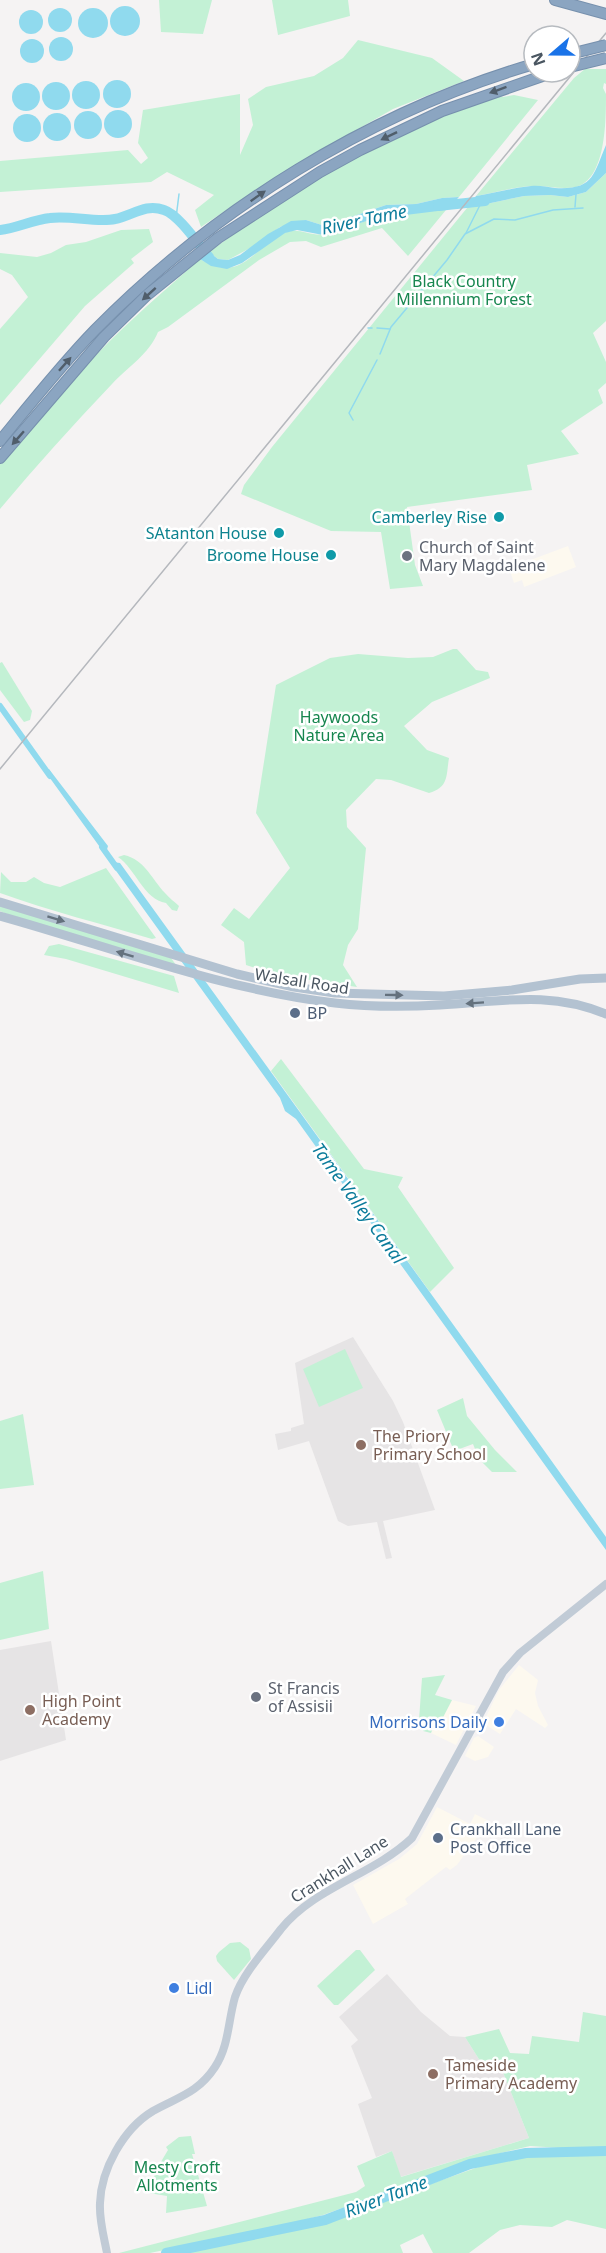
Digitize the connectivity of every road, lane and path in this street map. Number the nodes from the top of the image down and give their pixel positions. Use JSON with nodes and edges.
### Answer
{"nodes":[{"id":1,"x":555,"y":0,"type":"edge"},
{"id":2,"x":606,"y":14,"type":"edge"},
{"id":3,"x":606,"y":45,"type":"edge"},
{"id":4,"x":582,"y":51,"type":"edge"},
{"id":5,"x":606,"y":58,"type":"edge"},
{"id":6,"x":582,"y":64,"type":"edge"},
{"id":7,"x":522,"y":68,"type":"edge"},
{"id":8,"x":522,"y":83,"type":"edge"},
{"id":9,"x":214,"y":234,"type":"junction"},
{"id":10,"x":191,"y":252,"type":"junction"},
{"id":11,"x":0,"y":441,"type":"edge"},
{"id":12,"x":0,"y":458,"type":"edge"},
{"id":13,"x":0,"y":902,"type":"edge"},
{"id":14,"x":0,"y":916,"type":"edge"},
{"id":15,"x":228,"y":971,"type":"junction"},
{"id":16,"x":606,"y":978,"type":"edge"},
{"id":17,"x":569,"y":981,"type":"junction"},
{"id":18,"x":283,"y":995,"type":"junction"},
{"id":19,"x":564,"y":1001,"type":"junction"},
{"id":20,"x":606,"y":1014,"type":"edge"},
{"id":21,"x":606,"y":1584,"type":"edge"},
{"id":22,"x":107,"y":2253,"type":"edge"}],
"edges":[{"from":1,"to":2,"type":"highway"},
{"from":3,"to":4,"type":"highway","bridge":true},
{"from":5,"to":6,"type":"highway","bridge":true},
{"from":9,"to":7,"type":"highway","one_way":true},
{"from":8,"to":9,"type":"highway","one_way":true},
{"from":9,"to":10,"type":"highway"},
{"from":11,"to":10,"type":"highway","one_way":true},
{"from":10,"to":12,"type":"highway","one_way":true},
{"from":13,"to":15,"type":"main road","name":"Walsall Road","one_way":true},
{"from":18,"to":14,"type":"main road","name":"Walsall Road","one_way":true},
{"from":15,"to":17,"type":"main road","name":"Walsall Road","one_way":true},
{"from":15,"to":18,"type":"main road"},
{"from":16,"to":17,"type":"main road","name":"Walsall Road"},
{"from":17,"to":19,"type":"main road"},
{"from":19,"to":18,"type":"main road","name":"Walsall Road","one_way":true},
{"from":19,"to":20,"type":"main road","name":"Walsall Road"},
{"from":21,"to":22,"type":"street","name":"Crankhall Lane"}]}
